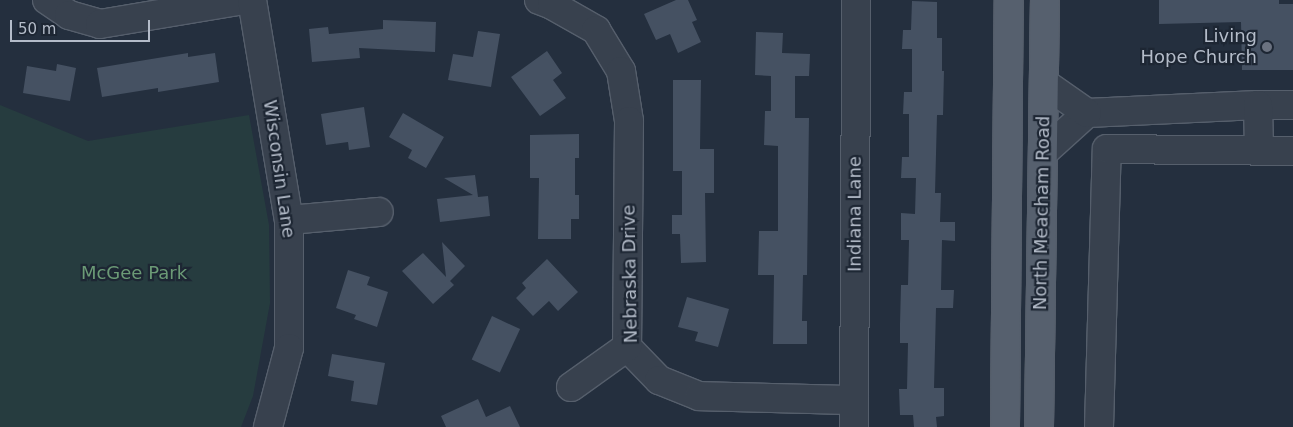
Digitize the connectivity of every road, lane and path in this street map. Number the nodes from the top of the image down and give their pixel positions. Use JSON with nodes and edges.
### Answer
{"nodes":[{"id":1,"x":47,"y":0,"type":"edge"},
{"id":2,"x":244,"y":0,"type":"edge"},
{"id":3,"x":252,"y":0,"type":"edge"},
{"id":4,"x":539,"y":0,"type":"edge"},
{"id":5,"x":856,"y":0,"type":"edge"},
{"id":6,"x":1008,"y":0,"type":"edge"},
{"id":7,"x":1045,"y":0,"type":"edge"},
{"id":8,"x":1044,"y":83,"type":"junction"},
{"id":9,"x":1258,"y":105,"type":"junction"},
{"id":10,"x":1293,"y":105,"type":"edge"},
{"id":11,"x":1087,"y":113,"type":"junction"},
{"id":12,"x":1259,"y":150,"type":"junction"},
{"id":13,"x":1293,"y":151,"type":"edge"},
{"id":14,"x":1043,"y":153,"type":"junction"},
{"id":15,"x":379,"y":212,"type":"dead end"},
{"id":16,"x":289,"y":220,"type":"junction"},
{"id":17,"x":627,"y":347,"type":"junction"},
{"id":18,"x":570,"y":387,"type":"dead end"},
{"id":19,"x":854,"y":400,"type":"junction"},
{"id":20,"x":268,"y":427,"type":"edge"},
{"id":21,"x":854,"y":427,"type":"edge"},
{"id":22,"x":1005,"y":427,"type":"edge"},
{"id":23,"x":1039,"y":427,"type":"edge"},
{"id":24,"x":1099,"y":427,"type":"edge"}],
"edges":[{"from":1,"to":2,"type":"street"},
{"from":3,"to":16,"type":"street","name":"Wisconsin Lane"},
{"from":4,"to":17,"type":"street","name":"Nebraska Drive"},
{"from":5,"to":19,"type":"street","name":"Indiana Lane"},
{"from":6,"to":22,"type":"main road","name":"North Meacham Road"},
{"from":7,"to":8,"type":"main road","name":"North Meacham Road"},
{"from":8,"to":11,"type":"street"},
{"from":8,"to":14,"type":"main road","name":"North Meacham Road"},
{"from":9,"to":10,"type":"street"},
{"from":9,"to":11,"type":"street"},
{"from":9,"to":12,"type":"street"},
{"from":11,"to":14,"type":"street"},
{"from":12,"to":13,"type":"street"},
{"from":12,"to":24,"type":"street"},
{"from":14,"to":23,"type":"main road","name":"North Meacham Road"},
{"from":15,"to":16,"type":"street"},
{"from":16,"to":20,"type":"street","name":"Wisconsin Lane"},
{"from":17,"to":18,"type":"street"},
{"from":17,"to":19,"type":"street","name":"Nebraska Drive"},
{"from":19,"to":21,"type":"street","name":"Indiana Lane"}]}
